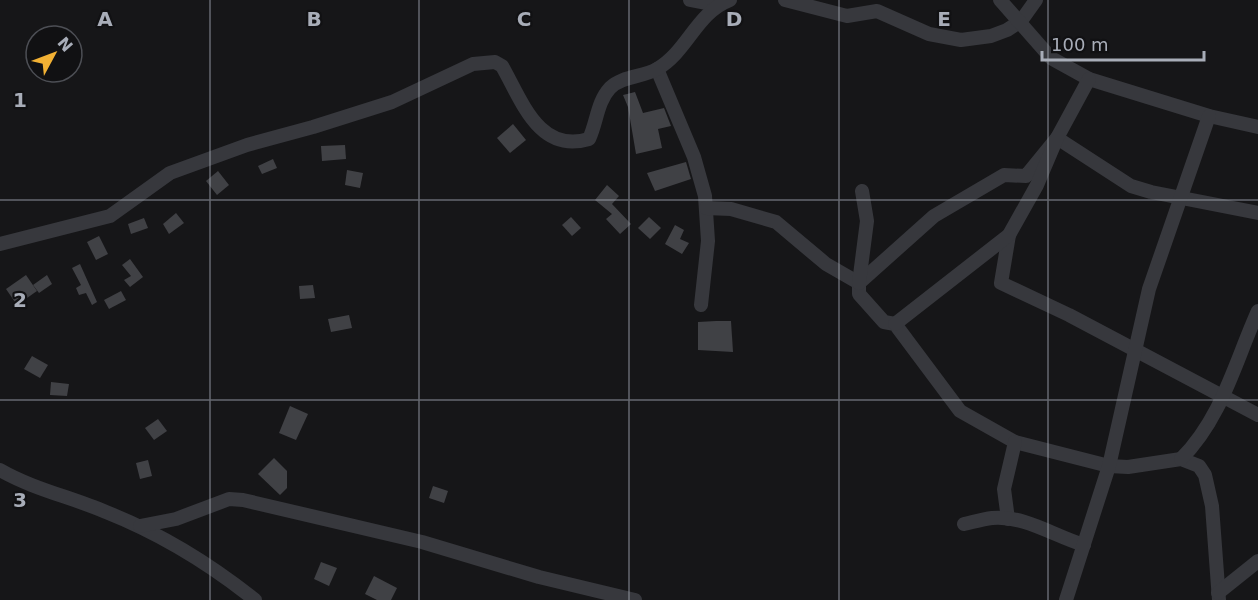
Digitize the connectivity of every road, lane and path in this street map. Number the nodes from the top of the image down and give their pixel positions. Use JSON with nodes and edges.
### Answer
{"nodes":[{"id":1,"x":690,"y":0,"type":"edge"},
{"id":2,"x":730,"y":0,"type":"edge"},
{"id":3,"x":785,"y":0,"type":"edge"},
{"id":4,"x":1000,"y":0,"type":"edge"},
{"id":5,"x":1035,"y":0,"type":"edge"},
{"id":6,"x":716,"y":5,"type":"junction"},
{"id":7,"x":1020,"y":21,"type":"junction"},
{"id":8,"x":657,"y":69,"type":"junction"},
{"id":9,"x":1089,"y":79,"type":"junction"},
{"id":10,"x":1209,"y":116,"type":"junction"},
{"id":11,"x":1258,"y":127,"type":"edge"},
{"id":12,"x":1057,"y":138,"type":"junction"},
{"id":13,"x":862,"y":191,"type":"dead end"},
{"id":14,"x":1182,"y":199,"type":"junction"},
{"id":15,"x":706,"y":208,"type":"junction"},
{"id":16,"x":1258,"y":213,"type":"edge"},
{"id":17,"x":1009,"y":235,"type":"junction"},
{"id":18,"x":0,"y":244,"type":"edge"},
{"id":19,"x":859,"y":283,"type":"junction"},
{"id":20,"x":701,"y":305,"type":"dead end"},
{"id":21,"x":1258,"y":311,"type":"edge"},
{"id":22,"x":895,"y":324,"type":"junction"},
{"id":23,"x":1135,"y":351,"type":"junction"},
{"id":24,"x":1224,"y":397,"type":"junction"},
{"id":25,"x":1258,"y":415,"type":"edge"},
{"id":26,"x":1015,"y":442,"type":"junction"},
{"id":27,"x":1181,"y":459,"type":"junction"},
{"id":28,"x":1109,"y":466,"type":"junction"},
{"id":29,"x":0,"y":470,"type":"edge"},
{"id":30,"x":1008,"y":519,"type":"junction"},
{"id":31,"x":964,"y":524,"type":"dead end"},
{"id":32,"x":140,"y":526,"type":"junction"},
{"id":33,"x":1084,"y":544,"type":"junction"},
{"id":34,"x":1258,"y":561,"type":"edge"},
{"id":35,"x":1219,"y":597,"type":"edge"},
{"id":36,"x":255,"y":600,"type":"edge"},
{"id":37,"x":635,"y":600,"type":"edge"},
{"id":38,"x":1066,"y":600,"type":"edge"}],
"edges":[{"from":1,"to":6,"type":"street"},
{"from":2,"to":6,"type":"street"},
{"from":3,"to":7,"type":"street"},
{"from":4,"to":7,"type":"street"},
{"from":5,"to":7,"type":"street"},
{"from":6,"to":8,"type":"street"},
{"from":7,"to":9,"type":"street"},
{"from":8,"to":15,"type":"street"},
{"from":8,"to":18,"type":"street"},
{"from":9,"to":10,"type":"street"},
{"from":9,"to":12,"type":"street"},
{"from":10,"to":11,"type":"street"},
{"from":10,"to":14,"type":"street"},
{"from":12,"to":14,"type":"street"},
{"from":12,"to":17,"type":"street"},
{"from":12,"to":19,"type":"street"},
{"from":13,"to":19,"type":"street"},
{"from":14,"to":16,"type":"street"},
{"from":14,"to":23,"type":"street"},
{"from":15,"to":19,"type":"street"},
{"from":15,"to":20,"type":"street"},
{"from":17,"to":22,"type":"street"},
{"from":17,"to":23,"type":"street"},
{"from":19,"to":22,"type":"street"},
{"from":21,"to":24,"type":"street"},
{"from":22,"to":26,"type":"street"},
{"from":23,"to":24,"type":"street"},
{"from":23,"to":28,"type":"street"},
{"from":24,"to":25,"type":"street"},
{"from":24,"to":27,"type":"street"},
{"from":26,"to":28,"type":"street"},
{"from":26,"to":30,"type":"street"},
{"from":27,"to":28,"type":"street"},
{"from":27,"to":35,"type":"street"},
{"from":28,"to":33,"type":"street"},
{"from":29,"to":32,"type":"street"},
{"from":30,"to":31,"type":"street"},
{"from":30,"to":33,"type":"street"},
{"from":32,"to":36,"type":"street"},
{"from":32,"to":37,"type":"street"},
{"from":33,"to":38,"type":"street"},
{"from":34,"to":35,"type":"street"}]}
